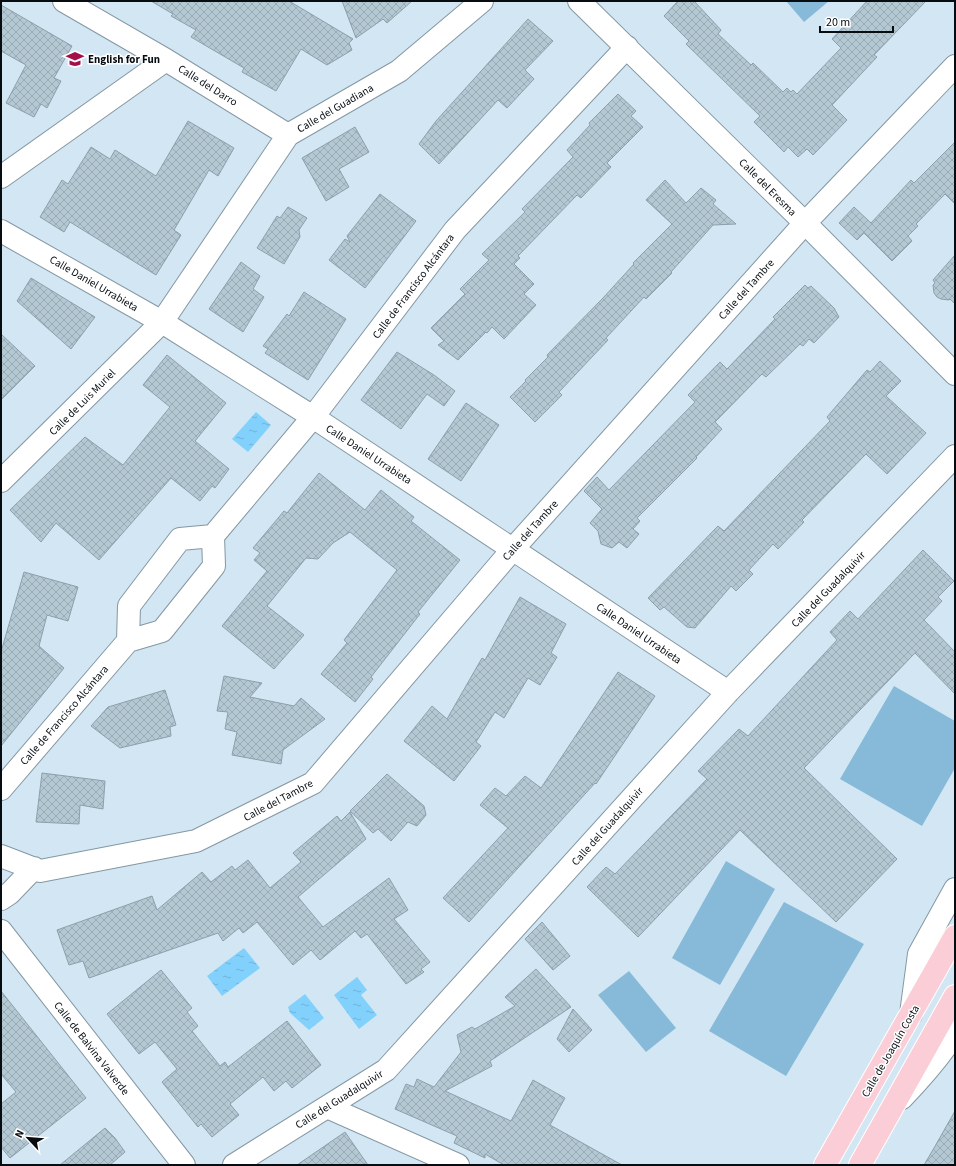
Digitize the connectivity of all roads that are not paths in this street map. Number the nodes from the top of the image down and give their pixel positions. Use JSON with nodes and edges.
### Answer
{"nodes":[{"id":1,"x":64,"y":1,"type":"edge"},
{"id":2,"x":482,"y":1,"type":"edge"},
{"id":3,"x":580,"y":1,"type":"edge"},
{"id":4,"x":627,"y":48,"type":"junction"},
{"id":5,"x":166,"y":60,"type":"junction"},
{"id":6,"x":955,"y":66,"type":"edge"},
{"id":7,"x":288,"y":135,"type":"junction"},
{"id":8,"x":1,"y":177,"type":"edge"},
{"id":9,"x":805,"y":223,"type":"junction"},
{"id":10,"x":1,"y":230,"type":"edge"},
{"id":11,"x":162,"y":322,"type":"junction"},
{"id":12,"x":955,"y":374,"type":"edge"},
{"id":13,"x":313,"y":417,"type":"junction"},
{"id":14,"x":955,"y":456,"type":"edge"},
{"id":15,"x":1,"y":482,"type":"edge"},
{"id":16,"x":213,"y":536,"type":"junction"},
{"id":17,"x":513,"y":549,"type":"junction"},
{"id":18,"x":128,"y":641,"type":"junction"},
{"id":19,"x":728,"y":692,"type":"junction"},
{"id":20,"x":1,"y":789,"type":"edge"},
{"id":21,"x":1,"y":856,"type":"edge"},
{"id":22,"x":34,"y":868,"type":"junction"},
{"id":23,"x":955,"y":889,"type":"edge"},
{"id":24,"x":1,"y":899,"type":"edge"},
{"id":25,"x":1,"y":931,"type":"edge"},
{"id":26,"x":955,"y":936,"type":"edge"},
{"id":27,"x":955,"y":996,"type":"edge"},
{"id":28,"x":911,"y":1014,"type":"junction"},
{"id":29,"x":955,"y":1033,"type":"edge"},
{"id":30,"x":327,"y":1107,"type":"junction"},
{"id":31,"x":891,"y":1111,"type":"junction"},
{"id":32,"x":184,"y":1165,"type":"edge"},
{"id":33,"x":234,"y":1165,"type":"edge"},
{"id":34,"x":458,"y":1165,"type":"edge"},
{"id":35,"x":825,"y":1165,"type":"edge"},
{"id":36,"x":860,"y":1165,"type":"edge"}],
"edges":[{"from":1,"to":5,"type":"street","name":"Calle del Darro"},
{"from":2,"to":7,"type":"street","name":"Calle del Guadiana"},
{"from":3,"to":4,"type":"street","name":"Calle del Eresma"},
{"from":4,"to":9,"type":"street","name":"Calle del Eresma"},
{"from":4,"to":13,"type":"street","name":"Calle de Francisco Alcántara"},
{"from":5,"to":7,"type":"street","name":"Calle del Darro"},
{"from":5,"to":8,"type":"street"},
{"from":6,"to":9,"type":"street","name":"Calle del Tambre"},
{"from":7,"to":11,"type":"street","name":"Calle del Guadiana"},
{"from":9,"to":12,"type":"street","name":"Calle del Eresma"},
{"from":9,"to":17,"type":"street","name":"Calle del Tambre"},
{"from":10,"to":11,"type":"street","name":"Calle Daniel Urrabieta"},
{"from":11,"to":13,"type":"street","name":"Calle Daniel Urrabieta"},
{"from":11,"to":15,"type":"street","name":"Calle de Luis Muriel"},
{"from":13,"to":16,"type":"street","name":"Calle de Francisco Alcántara"},
{"from":13,"to":17,"type":"street","name":"Calle Daniel Urrabieta"},
{"from":14,"to":19,"type":"street","name":"Calle del Guadalquivir"},
{"from":16,"to":18,"type":"street"},
{"from":16,"to":18,"type":"street"},
{"from":17,"to":19,"type":"street","name":"Calle Daniel Urrabieta"},
{"from":17,"to":22,"type":"street","name":"Calle del Tambre"},
{"from":18,"to":20,"type":"street","name":"Calle de Francisco Alcántara"},
{"from":19,"to":30,"type":"street","name":"Calle del Guadalquivir"},
{"from":21,"to":22,"type":"street","name":"Calle del Tambre"},
{"from":22,"to":24,"type":"street"},
{"from":23,"to":28,"type":"street"},
{"from":25,"to":32,"type":"street","name":"Calle de Balvina Valverde"},
{"from":26,"to":28,"type":"main road","name":"Calle de Joaquín Costa"},
{"from":27,"to":31,"type":"main road"},
{"from":28,"to":35,"type":"main road","name":"Calle de Joaquín Costa"},
{"from":29,"to":31,"type":"street"},
{"from":30,"to":33,"type":"street","name":"Calle del Guadalquivir"},
{"from":30,"to":34,"type":"street"},
{"from":31,"to":36,"type":"main road"}]}
